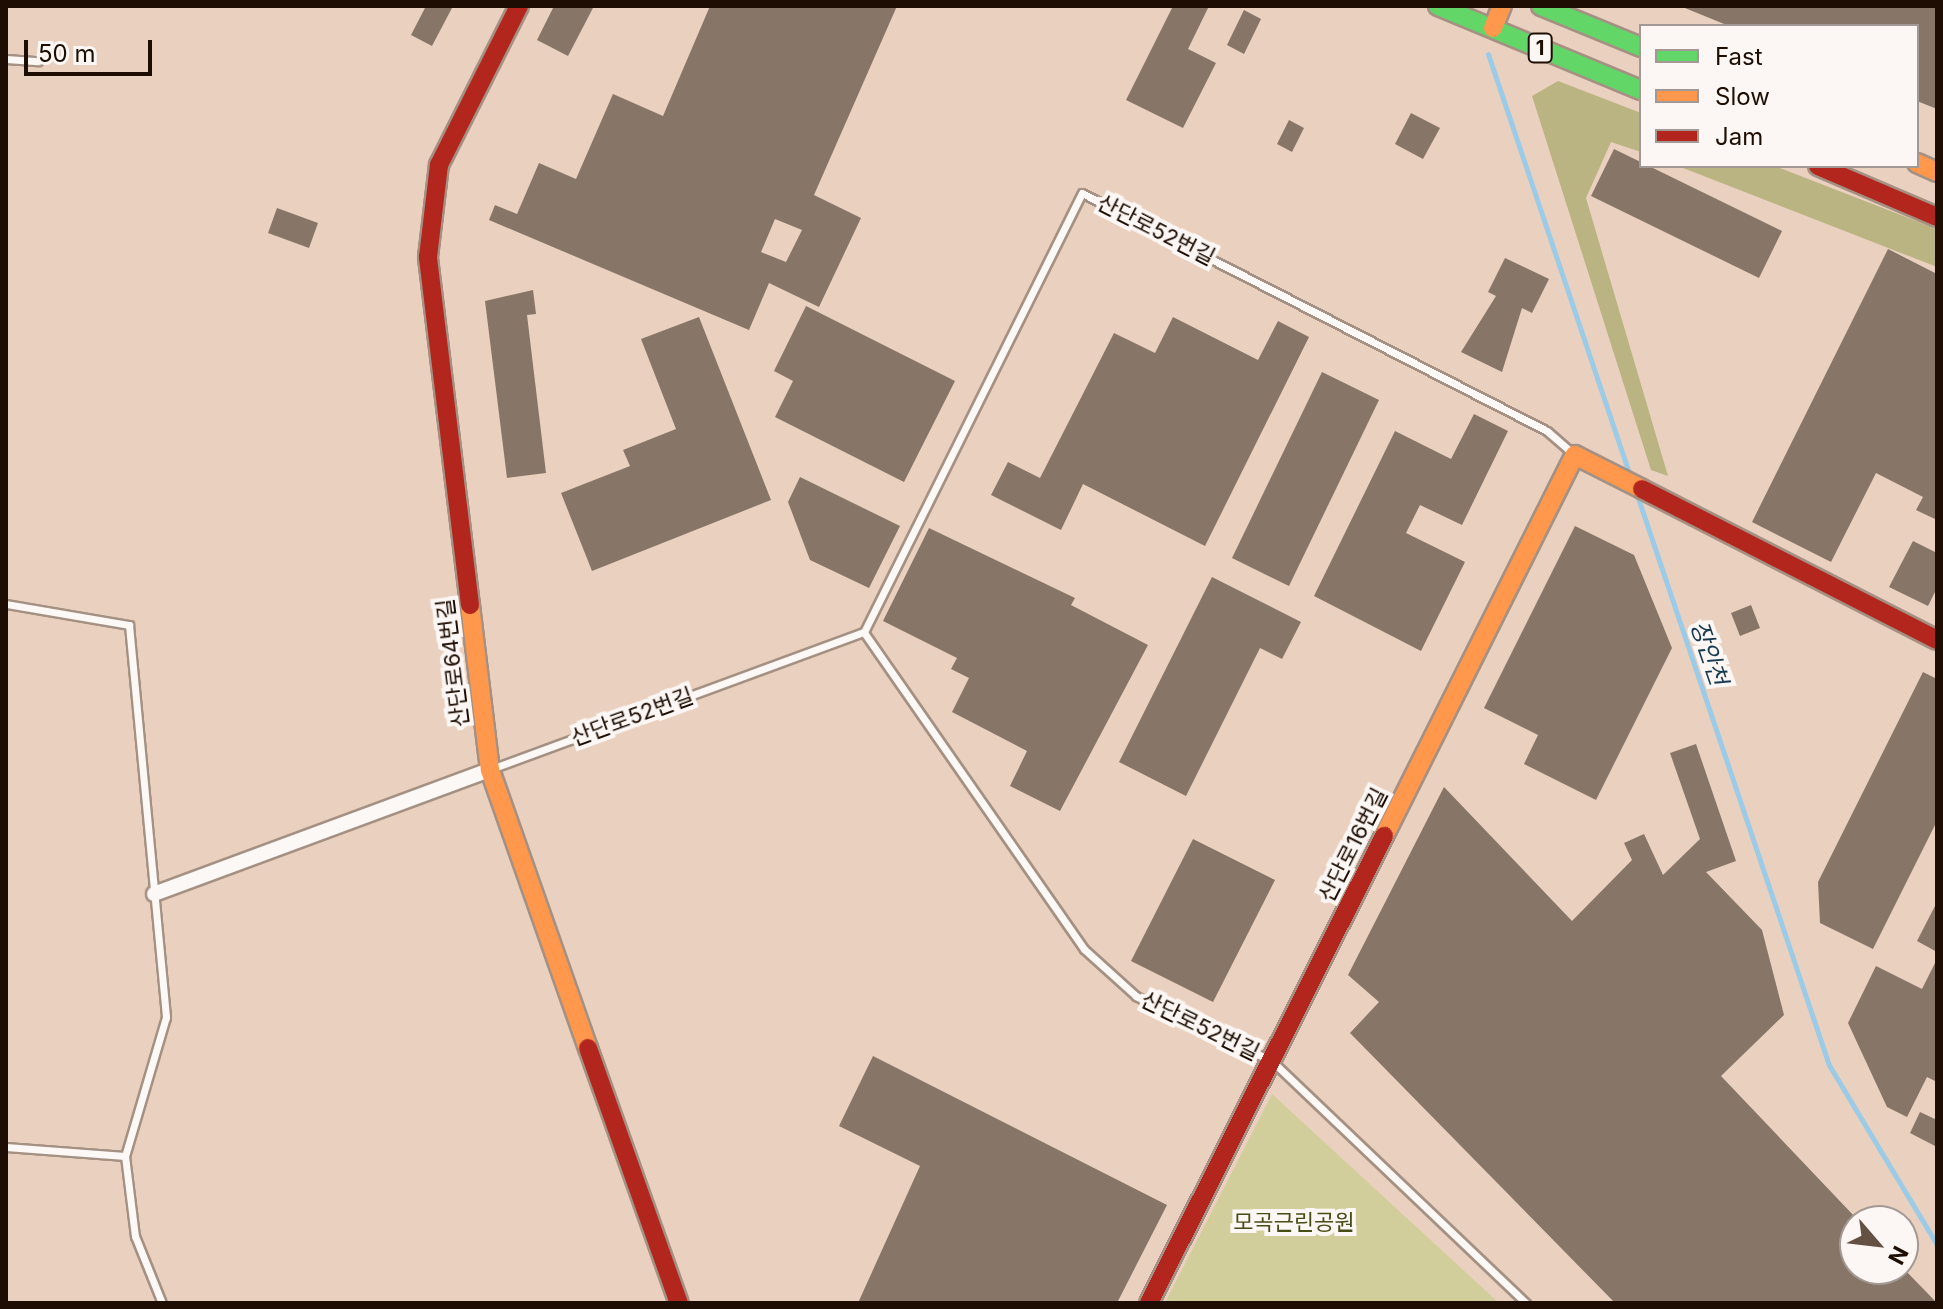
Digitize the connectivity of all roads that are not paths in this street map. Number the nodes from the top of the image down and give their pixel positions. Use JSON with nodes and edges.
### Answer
{"nodes":[{"id":1,"x":519,"y":6,"type":"edge"},
{"id":2,"x":1438,"y":6,"type":"edge"},
{"id":3,"x":1502,"y":6,"type":"edge"},
{"id":4,"x":1541,"y":6,"type":"edge"},
{"id":5,"x":1493,"y":28,"type":"junction"},
{"id":6,"x":1639,"y":46,"type":"edge"},
{"id":7,"x":6,"y":59,"type":"edge"},
{"id":8,"x":38,"y":61,"type":"dead end"},
{"id":9,"x":1639,"y":89,"type":"edge"},
{"id":10,"x":1823,"y":168,"type":"edge"},
{"id":11,"x":1937,"y":217,"type":"edge"},
{"id":12,"x":1575,"y":455,"type":"junction"},
{"id":13,"x":6,"y":604,"type":"edge"},
{"id":14,"x":864,"y":632,"type":"junction"},
{"id":15,"x":1937,"y":640,"type":"edge"},
{"id":16,"x":490,"y":770,"type":"junction"},
{"id":17,"x":154,"y":894,"type":"junction"},
{"id":18,"x":1272,"y":1061,"type":"junction"},
{"id":19,"x":6,"y":1147,"type":"edge"},
{"id":20,"x":125,"y":1156,"type":"junction"},
{"id":21,"x":162,"y":1303,"type":"edge"},
{"id":22,"x":679,"y":1303,"type":"edge"},
{"id":23,"x":1149,"y":1303,"type":"edge"},
{"id":24,"x":1526,"y":1303,"type":"edge"}],
"edges":[{"from":1,"to":16,"type":"street","name":"산단로64번길"},
{"from":2,"to":5,"type":"street","number":"1"},
{"from":3,"to":5,"type":"street"},
{"from":4,"to":6,"type":"street","number":"1"},
{"from":5,"to":9,"type":"street","number":"1"},
{"from":7,"to":8,"type":"lane"},
{"from":10,"to":11,"type":"street"},
{"from":12,"to":14,"type":"lane","name":"산단로52번길"},
{"from":12,"to":15,"type":"street"},
{"from":12,"to":18,"type":"street","name":"산단로16번길"},
{"from":13,"to":17,"type":"lane"},
{"from":14,"to":16,"type":"lane","name":"산단로52번길"},
{"from":14,"to":18,"type":"lane","name":"산단로52번길"},
{"from":16,"to":17,"type":"street"},
{"from":16,"to":22,"type":"street","name":"산단로64번길"},
{"from":17,"to":20,"type":"lane"},
{"from":18,"to":23,"type":"street","name":"산단로16번길"},
{"from":18,"to":24,"type":"lane","name":"산단로52번길"},
{"from":19,"to":20,"type":"lane"},
{"from":20,"to":21,"type":"lane"}]}
